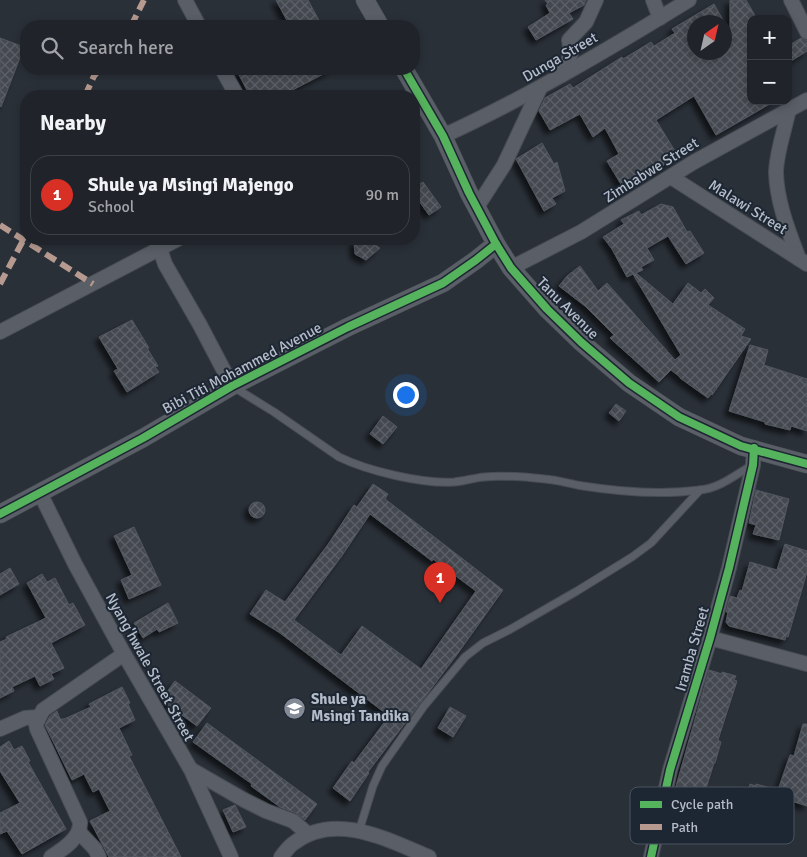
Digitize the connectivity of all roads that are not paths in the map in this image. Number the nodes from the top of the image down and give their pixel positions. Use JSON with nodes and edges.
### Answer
{"nodes":[{"id":1,"x":185,"y":0,"type":"edge"},
{"id":2,"x":365,"y":0,"type":"edge"},
{"id":3,"x":596,"y":0,"type":"edge"},
{"id":4,"x":652,"y":0,"type":"edge"},
{"id":5,"x":689,"y":0,"type":"edge"},
{"id":6,"x":791,"y":0,"type":"edge"},
{"id":7,"x":660,"y":18,"type":"junction"},
{"id":8,"x":196,"y":20,"type":"edge"},
{"id":9,"x":377,"y":20,"type":"edge"},
{"id":10,"x":807,"y":32,"type":"edge"},
{"id":11,"x":225,"y":75,"type":"edge"},
{"id":12,"x":407,"y":75,"type":"edge"},
{"id":13,"x":562,"y":75,"type":"junction"},
{"id":14,"x":540,"y":88,"type":"junction"},
{"id":15,"x":234,"y":90,"type":"edge"},
{"id":16,"x":416,"y":90,"type":"edge"},
{"id":17,"x":420,"y":96,"type":"edge"},
{"id":18,"x":807,"y":100,"type":"edge"},
{"id":19,"x":789,"y":109,"type":"junction"},
{"id":20,"x":443,"y":136,"type":"junction"},
{"id":21,"x":671,"y":177,"type":"junction"},
{"id":22,"x":477,"y":207,"type":"junction"},
{"id":23,"x":496,"y":244,"type":"junction"},
{"id":24,"x":167,"y":245,"type":"edge"},
{"id":25,"x":160,"y":249,"type":"junction"},
{"id":26,"x":803,"y":262,"type":"edge"},
{"id":27,"x":511,"y":268,"type":"junction"},
{"id":28,"x":0,"y":332,"type":"edge"},
{"id":29,"x":232,"y":386,"type":"junction"},
{"id":30,"x":754,"y":457,"type":"junction"},
{"id":31,"x":807,"y":464,"type":"edge"},
{"id":32,"x":700,"y":490,"type":"junction"},
{"id":33,"x":40,"y":493,"type":"junction"},
{"id":34,"x":0,"y":514,"type":"edge"},
{"id":35,"x":710,"y":638,"type":"junction"},
{"id":36,"x":124,"y":654,"type":"junction"},
{"id":37,"x":807,"y":664,"type":"edge"},
{"id":38,"x":38,"y":717,"type":"junction"},
{"id":39,"x":0,"y":729,"type":"edge"},
{"id":40,"x":191,"y":770,"type":"junction"},
{"id":41,"x":666,"y":787,"type":"edge"},
{"id":42,"x":359,"y":831,"type":"junction"},
{"id":43,"x":79,"y":832,"type":"junction"},
{"id":44,"x":308,"y":834,"type":"junction"},
{"id":45,"x":654,"y":844,"type":"edge"},
{"id":46,"x":51,"y":857,"type":"edge"},
{"id":47,"x":99,"y":857,"type":"edge"},
{"id":48,"x":231,"y":857,"type":"edge"},
{"id":49,"x":281,"y":857,"type":"edge"},
{"id":50,"x":429,"y":857,"type":"edge"},
{"id":51,"x":651,"y":857,"type":"edge"}],
"edges":[{"from":1,"to":8,"type":"street"},
{"from":2,"to":9,"type":"street"},
{"from":3,"to":13,"type":"street"},
{"from":4,"to":7,"type":"street"},
{"from":5,"to":7,"type":"street","name":"Dunga Street"},
{"from":6,"to":10,"type":"street"},
{"from":7,"to":13,"type":"street","name":"Dunga Street"},
{"from":11,"to":15,"type":"street"},
{"from":12,"to":16,"type":"street","name":"Tanu Avenue"},
{"from":13,"to":14,"type":"street","name":"Dunga Street"},
{"from":14,"to":20,"type":"street","name":"Dunga Street"},
{"from":14,"to":22,"type":"street"},
{"from":17,"to":20,"type":"street","name":"Tanu Avenue"},
{"from":18,"to":19,"type":"street","name":"Zimbabwe Street"},
{"from":19,"to":21,"type":"street","name":"Zimbabwe Street"},
{"from":19,"to":26,"type":"street"},
{"from":20,"to":22,"type":"street","name":"Tanu Avenue"},
{"from":21,"to":26,"type":"street","name":"Malawi Street"},
{"from":21,"to":27,"type":"street","name":"Zimbabwe Street"},
{"from":22,"to":23,"type":"street","name":"Tanu Avenue"},
{"from":23,"to":27,"type":"street","name":"Tanu Avenue"},
{"from":23,"to":29,"type":"street","name":"Bibi Titi Mohammed Avenue"},
{"from":24,"to":25,"type":"street"},
{"from":25,"to":28,"type":"street"},
{"from":25,"to":29,"type":"street"},
{"from":27,"to":30,"type":"street","name":"Tanu Avenue"},
{"from":29,"to":32,"type":"lane"},
{"from":29,"to":33,"type":"street","name":"Bibi Titi Mohammed Avenue"},
{"from":30,"to":31,"type":"street","name":"Tanu Avenue"},
{"from":30,"to":32,"type":"lane"},
{"from":30,"to":35,"type":"street","name":"Iramba Street"},
{"from":32,"to":42,"type":"lane"},
{"from":33,"to":34,"type":"street","name":"Bibi Titi Mohammed Avenue"},
{"from":33,"to":36,"type":"street","name":"Nyang'hwale Street Street"},
{"from":35,"to":37,"type":"street"},
{"from":35,"to":41,"type":"street","name":"Iramba Street"},
{"from":36,"to":38,"type":"street"},
{"from":36,"to":40,"type":"street","name":"Nyang'hwale Street Street"},
{"from":38,"to":39,"type":"street"},
{"from":38,"to":43,"type":"street"},
{"from":40,"to":44,"type":"street"},
{"from":40,"to":48,"type":"street","name":"Nyang'hwale Street Street"},
{"from":42,"to":44,"type":"street"},
{"from":42,"to":50,"type":"street"},
{"from":43,"to":46,"type":"street"},
{"from":43,"to":47,"type":"street"},
{"from":44,"to":49,"type":"street"},
{"from":45,"to":51,"type":"street","name":"Iramba Street"}]}
